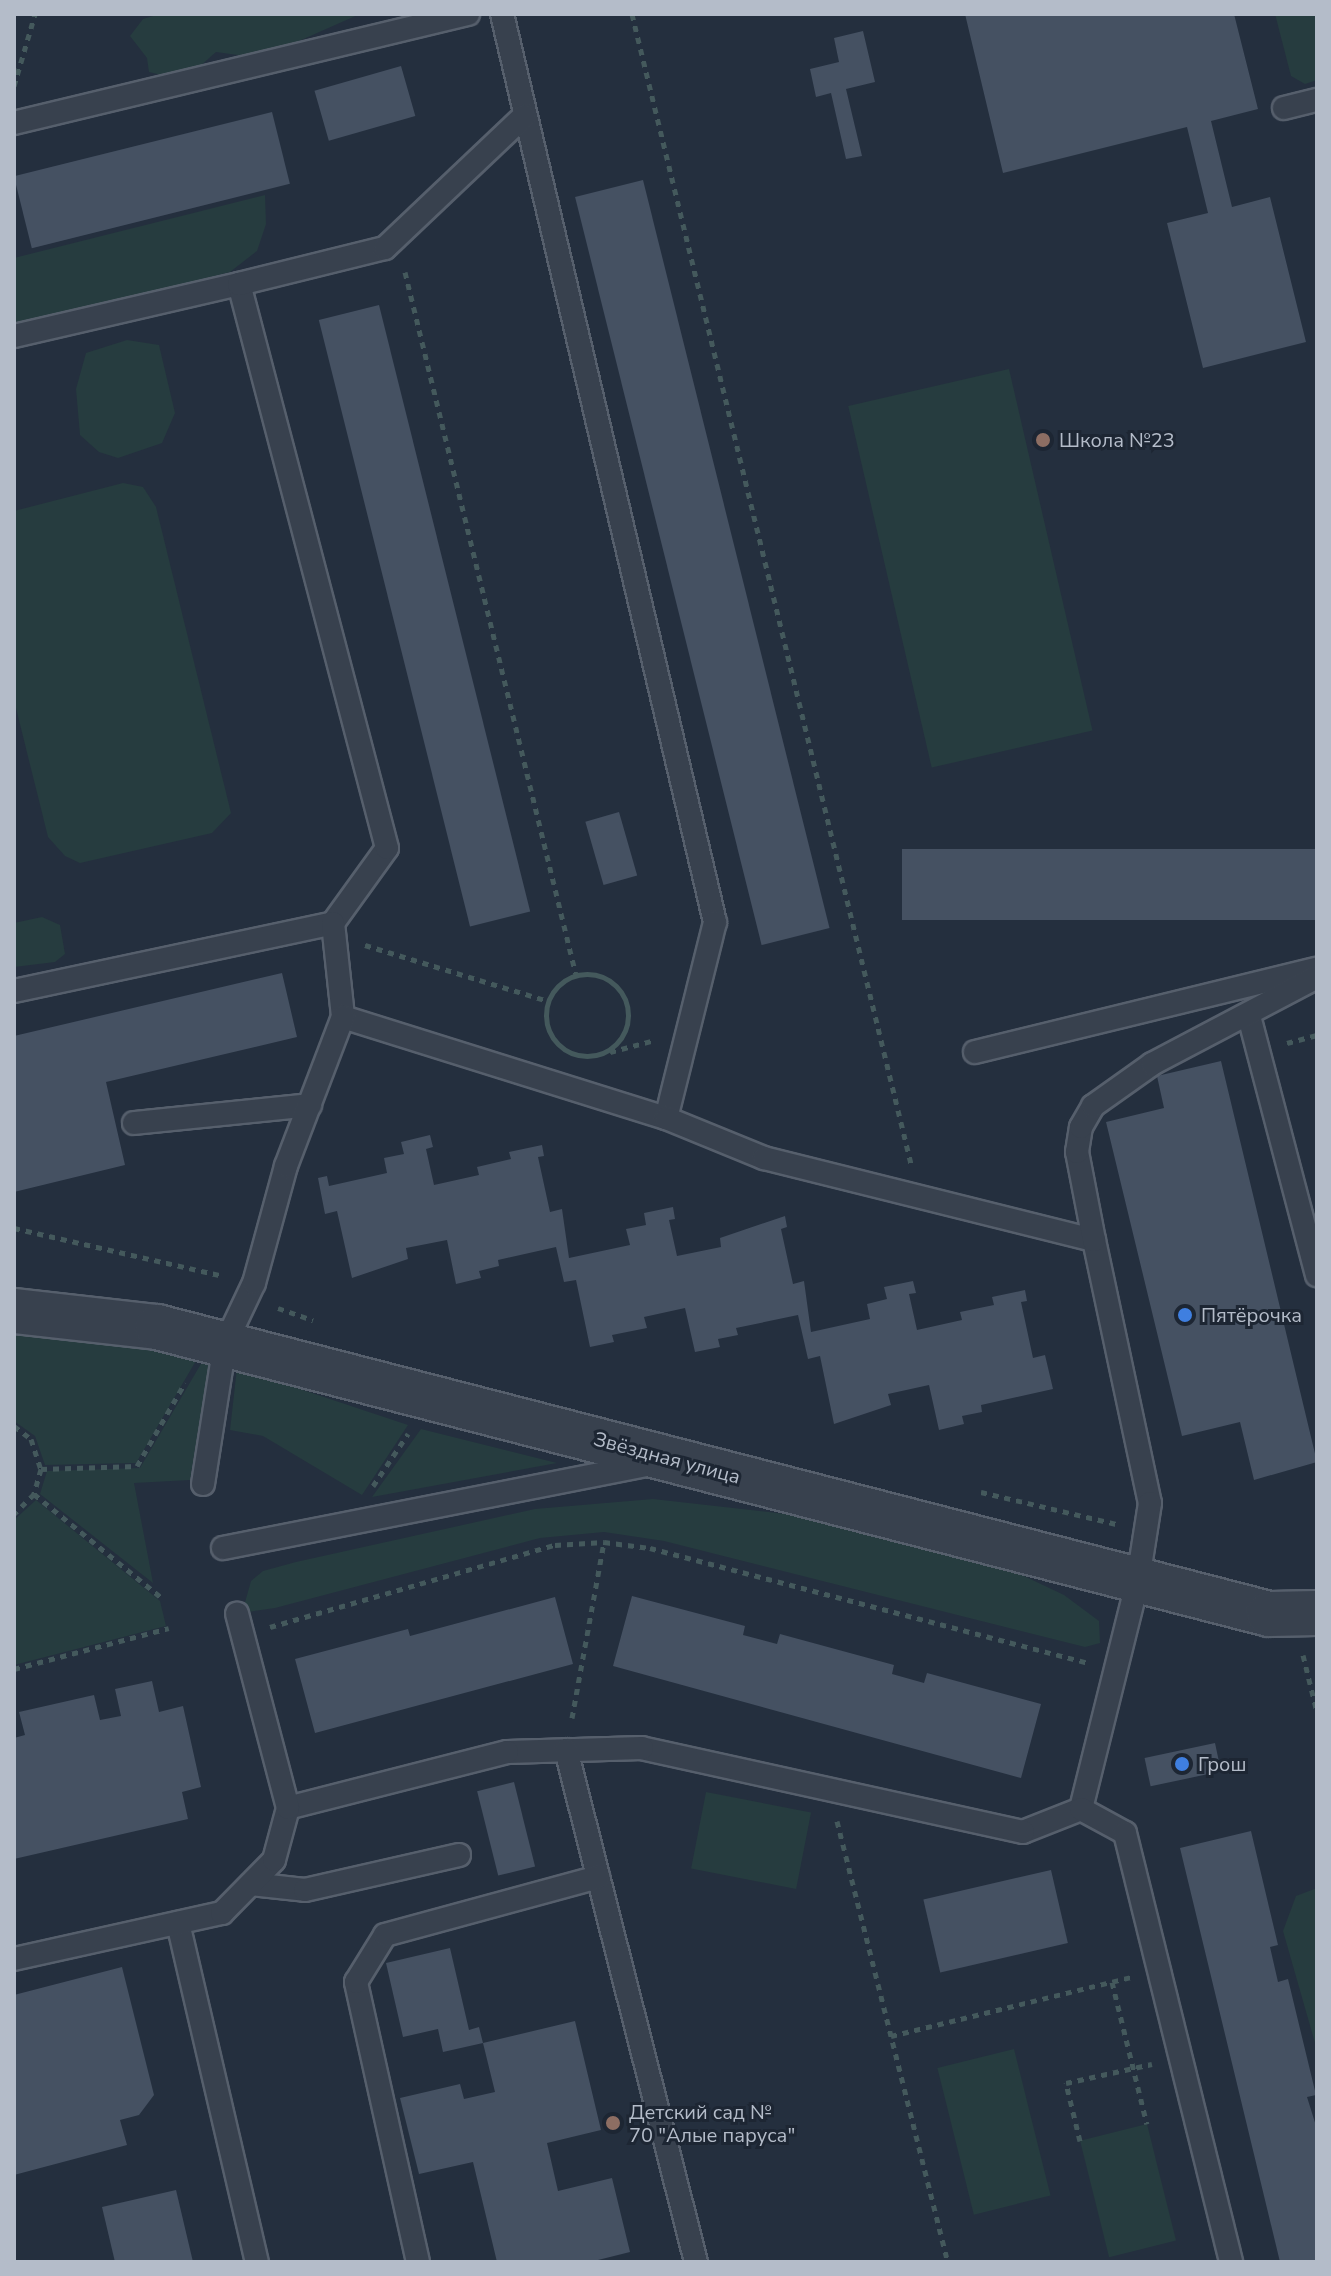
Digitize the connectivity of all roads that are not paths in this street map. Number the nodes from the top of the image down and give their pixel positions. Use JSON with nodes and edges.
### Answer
{"nodes":[{"id":1,"x":468,"y":14,"type":"edge"},
{"id":2,"x":502,"y":14,"type":"edge"},
{"id":3,"x":1317,"y":100,"type":"edge"},
{"id":4,"x":1284,"y":108,"type":"dead end"},
{"id":5,"x":524,"y":116,"type":"junction"},
{"id":6,"x":14,"y":123,"type":"edge"},
{"id":7,"x":239,"y":284,"type":"junction"},
{"id":8,"x":14,"y":336,"type":"edge"},
{"id":9,"x":334,"y":929,"type":"junction"},
{"id":10,"x":1317,"y":969,"type":"edge"},
{"id":11,"x":1317,"y":977,"type":"edge"},
{"id":12,"x":14,"y":991,"type":"edge"},
{"id":13,"x":1249,"y":1016,"type":"junction"},
{"id":14,"x":343,"y":1017,"type":"junction"},
{"id":15,"x":975,"y":1052,"type":"dead end"},
{"id":16,"x":310,"y":1105,"type":"junction"},
{"id":17,"x":666,"y":1118,"type":"junction"},
{"id":18,"x":134,"y":1123,"type":"dead end"},
{"id":19,"x":1094,"y":1240,"type":"junction"},
{"id":20,"x":1317,"y":1275,"type":"edge"},
{"id":21,"x":14,"y":1311,"type":"edge"},
{"id":22,"x":218,"y":1342,"type":"junction"},
{"id":23,"x":672,"y":1460,"type":"junction"},
{"id":24,"x":203,"y":1484,"type":"dead end"},
{"id":25,"x":223,"y":1548,"type":"dead end"},
{"id":26,"x":1138,"y":1580,"type":"junction"},
{"id":27,"x":1305,"y":1613,"type":"edge"},
{"id":28,"x":240,"y":1625,"type":"road end"},
{"id":29,"x":566,"y":1750,"type":"junction"},
{"id":30,"x":288,"y":1808,"type":"junction"},
{"id":31,"x":1081,"y":1809,"type":"junction"},
{"id":32,"x":459,"y":1855,"type":"dead end"},
{"id":33,"x":598,"y":1877,"type":"junction"},
{"id":34,"x":251,"y":1884,"type":"junction"},
{"id":35,"x":178,"y":1923,"type":"junction"},
{"id":36,"x":14,"y":1959,"type":"edge"},
{"id":37,"x":257,"y":2262,"type":"edge"},
{"id":38,"x":418,"y":2262,"type":"edge"},
{"id":39,"x":696,"y":2262,"type":"edge"},
{"id":40,"x":1231,"y":2262,"type":"edge"}],
"edges":[{"from":1,"to":6,"type":"lane"},
{"from":2,"to":5,"type":"lane"},
{"from":3,"to":4,"type":"lane"},
{"from":5,"to":7,"type":"lane"},
{"from":5,"to":17,"type":"lane"},
{"from":7,"to":8,"type":"lane"},
{"from":7,"to":9,"type":"lane"},
{"from":9,"to":12,"type":"lane"},
{"from":9,"to":14,"type":"lane"},
{"from":10,"to":15,"type":"lane"},
{"from":11,"to":13,"type":"lane"},
{"from":13,"to":19,"type":"lane"},
{"from":13,"to":20,"type":"lane"},
{"from":14,"to":16,"type":"lane"},
{"from":14,"to":17,"type":"lane"},
{"from":16,"to":18,"type":"lane"},
{"from":16,"to":22,"type":"lane"},
{"from":17,"to":19,"type":"lane"},
{"from":19,"to":26,"type":"lane"},
{"from":21,"to":22,"type":"street","name":"Звёздная улица"},
{"from":22,"to":23,"type":"street","name":"Звёздная улица"},
{"from":22,"to":24,"type":"lane"},
{"from":23,"to":25,"type":"lane"},
{"from":23,"to":26,"type":"street","name":"Звёздная улица"},
{"from":26,"to":27,"type":"street","name":"Звёздная улица"},
{"from":26,"to":31,"type":"lane"},
{"from":28,"to":30,"type":"lane"},
{"from":29,"to":30,"type":"lane"},
{"from":29,"to":31,"type":"lane"},
{"from":29,"to":33,"type":"lane"},
{"from":30,"to":34,"type":"lane"},
{"from":31,"to":40,"type":"lane"},
{"from":32,"to":34,"type":"lane"},
{"from":33,"to":38,"type":"lane"},
{"from":33,"to":39,"type":"lane"},
{"from":34,"to":35,"type":"lane"},
{"from":35,"to":36,"type":"lane"},
{"from":35,"to":37,"type":"lane"}]}
